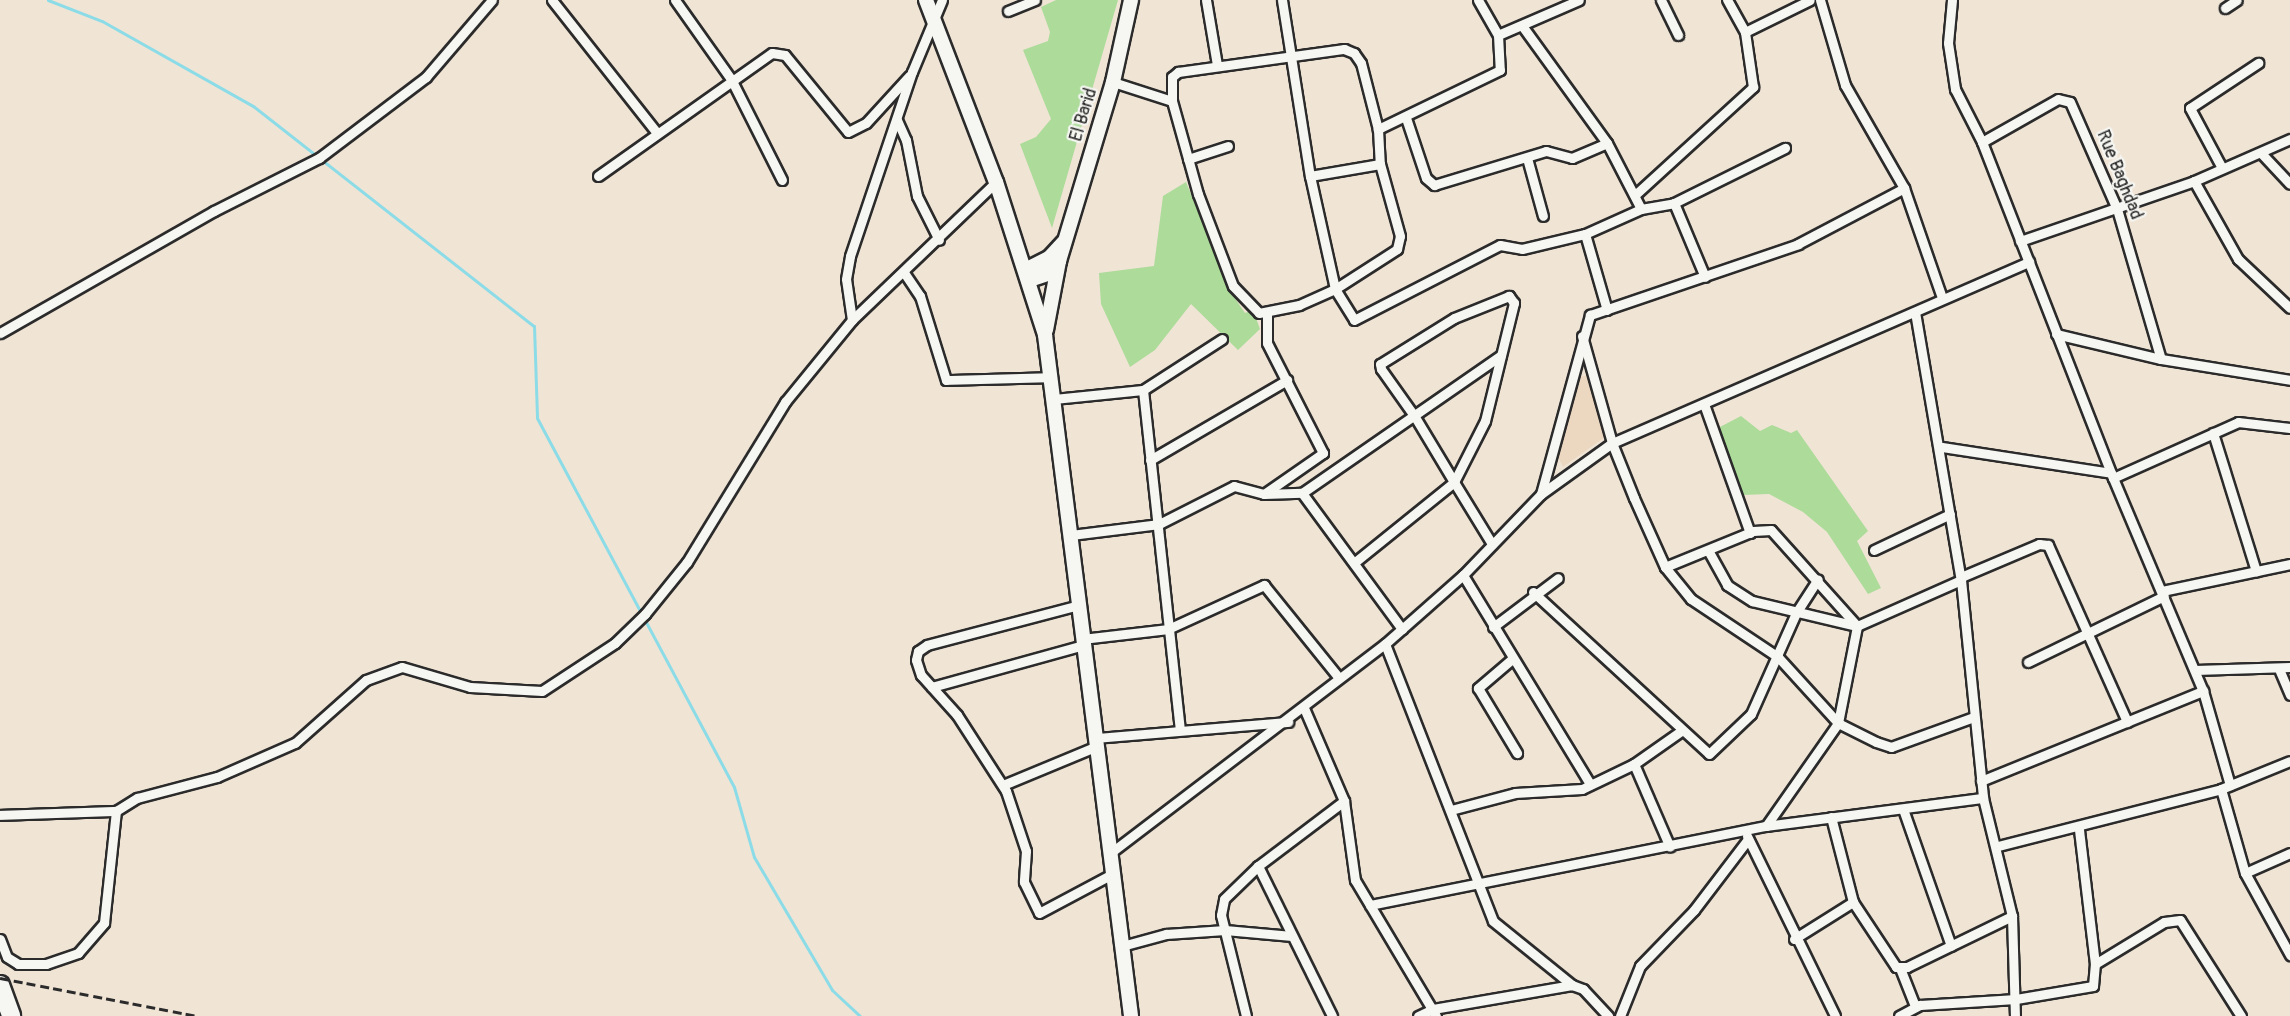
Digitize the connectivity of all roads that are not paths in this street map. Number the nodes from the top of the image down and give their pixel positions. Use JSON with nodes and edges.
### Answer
{"nodes":[{"id":1,"x":492,"y":0,"type":"edge"},
{"id":2,"x":552,"y":0,"type":"edge"},
{"id":3,"x":675,"y":0,"type":"edge"},
{"id":4,"x":926,"y":0,"type":"edge"},
{"id":5,"x":942,"y":0,"type":"edge"},
{"id":6,"x":1035,"y":0,"type":"edge"},
{"id":7,"x":1131,"y":0,"type":"edge"},
{"id":8,"x":1206,"y":0,"type":"edge"},
{"id":9,"x":1282,"y":0,"type":"edge"},
{"id":10,"x":1478,"y":0,"type":"edge"},
{"id":11,"x":1579,"y":0,"type":"edge"},
{"id":12,"x":1661,"y":0,"type":"edge"},
{"id":13,"x":1727,"y":0,"type":"edge"},
{"id":14,"x":1810,"y":0,"type":"edge"},
{"id":15,"x":1820,"y":0,"type":"edge"},
{"id":16,"x":1952,"y":0,"type":"edge"},
{"id":17,"x":2237,"y":0,"type":"edge"},
{"id":18,"x":2225,"y":8,"type":"dead end"},
{"id":19,"x":1008,"y":11,"type":"dead end"},
{"id":20,"x":934,"y":20,"type":"junction"},
{"id":21,"x":1523,"y":27,"type":"junction"},
{"id":22,"x":1745,"y":32,"type":"junction"},
{"id":23,"x":1498,"y":35,"type":"junction"},
{"id":24,"x":1678,"y":35,"type":"dead end"},
{"id":25,"x":1289,"y":56,"type":"junction"},
{"id":26,"x":2258,"y":63,"type":"dead end"},
{"id":27,"x":1217,"y":65,"type":"junction"},
{"id":28,"x":912,"y":72,"type":"junction"},
{"id":29,"x":731,"y":79,"type":"junction"},
{"id":30,"x":1113,"y":82,"type":"junction"},
{"id":31,"x":1172,"y":101,"type":"junction"},
{"id":32,"x":1406,"y":117,"type":"junction"},
{"id":33,"x":897,"y":120,"type":"junction"},
{"id":34,"x":1378,"y":129,"type":"junction"},
{"id":35,"x":657,"y":133,"type":"junction"},
{"id":36,"x":2290,"y":139,"type":"edge"},
{"id":37,"x":1982,"y":142,"type":"junction"},
{"id":38,"x":1607,"y":143,"type":"junction"},
{"id":39,"x":1228,"y":146,"type":"dead end"},
{"id":40,"x":1785,"y":148,"type":"dead end"},
{"id":41,"x":2261,"y":153,"type":"junction"},
{"id":42,"x":1527,"y":158,"type":"junction"},
{"id":43,"x":1188,"y":159,"type":"junction"},
{"id":44,"x":1380,"y":164,"type":"junction"},
{"id":45,"x":2222,"y":168,"type":"junction"},
{"id":46,"x":598,"y":176,"type":"dead end"},
{"id":47,"x":1310,"y":176,"type":"junction"},
{"id":48,"x":782,"y":180,"type":"dead end"},
{"id":49,"x":2194,"y":181,"type":"junction"},
{"id":50,"x":996,"y":182,"type":"junction"},
{"id":51,"x":2290,"y":184,"type":"edge"},
{"id":52,"x":1904,"y":188,"type":"junction"},
{"id":53,"x":1636,"y":194,"type":"junction"},
{"id":54,"x":1674,"y":203,"type":"junction"},
{"id":55,"x":1641,"y":209,"type":"junction"},
{"id":56,"x":2117,"y":209,"type":"junction"},
{"id":57,"x":1543,"y":216,"type":"dead end"},
{"id":58,"x":1584,"y":234,"type":"junction"},
{"id":59,"x":1066,"y":239,"type":"junction"},
{"id":60,"x":939,"y":240,"type":"junction"},
{"id":61,"x":2020,"y":241,"type":"junction"},
{"id":62,"x":1059,"y":261,"type":"junction"},
{"id":63,"x":2029,"y":262,"type":"junction"},
{"id":64,"x":905,"y":274,"type":"junction"},
{"id":65,"x":1028,"y":274,"type":"junction"},
{"id":66,"x":1705,"y":277,"type":"junction"},
{"id":67,"x":1335,"y":289,"type":"junction"},
{"id":68,"x":1942,"y":298,"type":"junction"},
{"id":69,"x":2290,"y":308,"type":"edge"},
{"id":70,"x":1607,"y":310,"type":"junction"},
{"id":71,"x":1915,"y":312,"type":"junction"},
{"id":72,"x":1267,"y":315,"type":"junction"},
{"id":73,"x":852,"y":320,"type":"junction"},
{"id":74,"x":0,"y":333,"type":"edge"},
{"id":75,"x":2056,"y":334,"type":"junction"},
{"id":76,"x":1045,"y":335,"type":"junction"},
{"id":77,"x":1581,"y":336,"type":"junction"},
{"id":78,"x":1222,"y":339,"type":"dead end"},
{"id":79,"x":1501,"y":355,"type":"junction"},
{"id":80,"x":2161,"y":359,"type":"junction"},
{"id":81,"x":1052,"y":377,"type":"junction"},
{"id":82,"x":1287,"y":380,"type":"junction"},
{"id":83,"x":2290,"y":380,"type":"edge"},
{"id":84,"x":1143,"y":390,"type":"junction"},
{"id":85,"x":1054,"y":399,"type":"junction"},
{"id":86,"x":1704,"y":404,"type":"junction"},
{"id":87,"x":1414,"y":417,"type":"junction"},
{"id":88,"x":2290,"y":428,"type":"edge"},
{"id":89,"x":2213,"y":433,"type":"junction"},
{"id":90,"x":1612,"y":443,"type":"junction"},
{"id":91,"x":1942,"y":447,"type":"junction"},
{"id":92,"x":1323,"y":453,"type":"junction"},
{"id":93,"x":1150,"y":460,"type":"junction"},
{"id":94,"x":1335,"y":471,"type":"junction"},
{"id":95,"x":2112,"y":476,"type":"junction"},
{"id":96,"x":1454,"y":482,"type":"junction"},
{"id":97,"x":1302,"y":493,"type":"junction"},
{"id":98,"x":1264,"y":494,"type":"junction"},
{"id":99,"x":1541,"y":494,"type":"junction"},
{"id":100,"x":1950,"y":514,"type":"junction"},
{"id":101,"x":1159,"y":524,"type":"junction"},
{"id":102,"x":1750,"y":533,"type":"junction"},
{"id":103,"x":1071,"y":535,"type":"junction"},
{"id":104,"x":1492,"y":544,"type":"junction"},
{"id":105,"x":1874,"y":550,"type":"dead end"},
{"id":106,"x":1709,"y":552,"type":"junction"},
{"id":107,"x":1355,"y":562,"type":"junction"},
{"id":108,"x":2290,"y":564,"type":"edge"},
{"id":109,"x":1665,"y":567,"type":"junction"},
{"id":110,"x":2256,"y":571,"type":"junction"},
{"id":111,"x":1463,"y":575,"type":"junction"},
{"id":112,"x":1558,"y":578,"type":"dead end"},
{"id":113,"x":1961,"y":578,"type":"junction"},
{"id":114,"x":1818,"y":579,"type":"junction"},
{"id":115,"x":1533,"y":592,"type":"junction"},
{"id":116,"x":2163,"y":594,"type":"junction"},
{"id":117,"x":1079,"y":605,"type":"junction"},
{"id":118,"x":1796,"y":614,"type":"junction"},
{"id":119,"x":1857,"y":626,"type":"junction"},
{"id":120,"x":1492,"y":627,"type":"junction"},
{"id":121,"x":1168,"y":629,"type":"junction"},
{"id":122,"x":1402,"y":629,"type":"junction"},
{"id":123,"x":2086,"y":634,"type":"junction"},
{"id":124,"x":1083,"y":642,"type":"junction"},
{"id":125,"x":1385,"y":644,"type":"junction"},
{"id":126,"x":1778,"y":657,"type":"junction"},
{"id":127,"x":1512,"y":659,"type":"junction"},
{"id":128,"x":2028,"y":662,"type":"dead end"},
{"id":129,"x":2290,"y":667,"type":"edge"},
{"id":130,"x":2279,"y":669,"type":"junction"},
{"id":131,"x":2195,"y":670,"type":"junction"},
{"id":132,"x":1339,"y":678,"type":"junction"},
{"id":133,"x":932,"y":687,"type":"junction"},
{"id":134,"x":2203,"y":691,"type":"junction"},
{"id":135,"x":2290,"y":695,"type":"edge"},
{"id":136,"x":1304,"y":708,"type":"junction"},
{"id":137,"x":1974,"y":717,"type":"junction"},
{"id":138,"x":1288,"y":722,"type":"junction"},
{"id":139,"x":2127,"y":722,"type":"junction"},
{"id":140,"x":1838,"y":723,"type":"junction"},
{"id":141,"x":1180,"y":730,"type":"junction"},
{"id":142,"x":1681,"y":731,"type":"junction"},
{"id":143,"x":1096,"y":742,"type":"junction"},
{"id":144,"x":1517,"y":753,"type":"dead end"},
{"id":145,"x":2290,"y":761,"type":"edge"},
{"id":146,"x":1634,"y":764,"type":"junction"},
{"id":147,"x":1981,"y":781,"type":"junction"},
{"id":148,"x":1590,"y":784,"type":"junction"},
{"id":149,"x":1003,"y":785,"type":"junction"},
{"id":150,"x":2225,"y":787,"type":"junction"},
{"id":151,"x":1983,"y":798,"type":"junction"},
{"id":152,"x":1344,"y":801,"type":"junction"},
{"id":153,"x":1903,"y":809,"type":"junction"},
{"id":154,"x":1451,"y":810,"type":"junction"},
{"id":155,"x":117,"y":811,"type":"junction"},
{"id":156,"x":0,"y":814,"type":"edge"},
{"id":157,"x":1831,"y":817,"type":"junction"},
{"id":158,"x":1766,"y":826,"type":"junction"},
{"id":159,"x":2079,"y":829,"type":"junction"},
{"id":160,"x":1747,"y":835,"type":"junction"},
{"id":161,"x":1998,"y":846,"type":"junction"},
{"id":162,"x":1670,"y":847,"type":"junction"},
{"id":163,"x":2290,"y":854,"type":"edge"},
{"id":164,"x":1109,"y":855,"type":"junction"},
{"id":165,"x":1258,"y":866,"type":"junction"},
{"id":166,"x":2245,"y":873,"type":"junction"},
{"id":167,"x":1112,"y":874,"type":"junction"},
{"id":168,"x":1479,"y":881,"type":"junction"},
{"id":169,"x":1853,"y":902,"type":"junction"},
{"id":170,"x":1370,"y":905,"type":"junction"},
{"id":171,"x":2012,"y":916,"type":"junction"},
{"id":172,"x":1225,"y":930,"type":"junction"},
{"id":173,"x":1292,"y":936,"type":"junction"},
{"id":174,"x":0,"y":939,"type":"edge"},
{"id":175,"x":1794,"y":939,"type":"junction"},
{"id":176,"x":1122,"y":945,"type":"junction"},
{"id":177,"x":1951,"y":946,"type":"junction"},
{"id":178,"x":2290,"y":956,"type":"edge"},
{"id":179,"x":2095,"y":964,"type":"junction"},
{"id":180,"x":1900,"y":968,"type":"junction"},
{"id":181,"x":1572,"y":985,"type":"junction"},
{"id":182,"x":2,"y":991,"type":"edge"},
{"id":183,"x":2016,"y":999,"type":"junction"},
{"id":184,"x":1915,"y":1006,"type":"junction"},
{"id":185,"x":1435,"y":1013,"type":"edge"},
{"id":186,"x":11,"y":1016,"type":"edge"},
{"id":187,"x":1131,"y":1016,"type":"edge"},
{"id":188,"x":1246,"y":1016,"type":"edge"},
{"id":189,"x":1332,"y":1016,"type":"edge"},
{"id":190,"x":1418,"y":1016,"type":"edge"},
{"id":191,"x":1608,"y":1016,"type":"edge"},
{"id":192,"x":1620,"y":1016,"type":"edge"},
{"id":193,"x":1835,"y":1016,"type":"edge"},
{"id":194,"x":1899,"y":1016,"type":"edge"},
{"id":195,"x":2015,"y":1016,"type":"edge"},
{"id":196,"x":2241,"y":1016,"type":"edge"}],
"edges":[{"from":1,"to":74,"type":"street"},
{"from":2,"to":35,"type":"street"},
{"from":3,"to":29,"type":"street"},
{"from":4,"to":20,"type":"main road"},
{"from":5,"to":20,"type":"street"},
{"from":6,"to":19,"type":"street"},
{"from":7,"to":30,"type":"main road","name":"El Barid"},
{"from":8,"to":27,"type":"street"},
{"from":9,"to":25,"type":"street"},
{"from":10,"to":23,"type":"street"},
{"from":11,"to":21,"type":"street"},
{"from":12,"to":24,"type":"street"},
{"from":13,"to":22,"type":"street"},
{"from":14,"to":22,"type":"street"},
{"from":15,"to":52,"type":"street"},
{"from":16,"to":37,"type":"street"},
{"from":17,"to":18,"type":"street"},
{"from":20,"to":28,"type":"street"},
{"from":20,"to":50,"type":"main road"},
{"from":21,"to":23,"type":"street"},
{"from":21,"to":38,"type":"street"},
{"from":22,"to":53,"type":"street"},
{"from":23,"to":32,"type":"street"},
{"from":25,"to":27,"type":"street"},
{"from":25,"to":34,"type":"street"},
{"from":25,"to":47,"type":"street"},
{"from":26,"to":45,"type":"street"},
{"from":27,"to":31,"type":"street"},
{"from":28,"to":29,"type":"street"},
{"from":28,"to":33,"type":"street"},
{"from":29,"to":35,"type":"street"},
{"from":29,"to":48,"type":"street"},
{"from":30,"to":31,"type":"street"},
{"from":30,"to":59,"type":"main road","name":"El Barid"},
{"from":31,"to":43,"type":"street"},
{"from":32,"to":34,"type":"street"},
{"from":32,"to":42,"type":"street"},
{"from":33,"to":60,"type":"street"},
{"from":33,"to":73,"type":"street"},
{"from":34,"to":44,"type":"street"},
{"from":35,"to":46,"type":"street"},
{"from":36,"to":41,"type":"street"},
{"from":37,"to":56,"type":"street","name":"Rue Baghdad"},
{"from":37,"to":61,"type":"street"},
{"from":38,"to":42,"type":"street"},
{"from":38,"to":53,"type":"street"},
{"from":39,"to":43,"type":"street"},
{"from":40,"to":54,"type":"street"},
{"from":41,"to":45,"type":"street"},
{"from":41,"to":51,"type":"street"},
{"from":42,"to":57,"type":"street"},
{"from":43,"to":72,"type":"street"},
{"from":44,"to":47,"type":"street"},
{"from":44,"to":67,"type":"street"},
{"from":45,"to":49,"type":"street"},
{"from":47,"to":67,"type":"street"},
{"from":49,"to":56,"type":"street"},
{"from":49,"to":69,"type":"street"},
{"from":50,"to":60,"type":"street"},
{"from":50,"to":65,"type":"main road"},
{"from":52,"to":66,"type":"street"},
{"from":52,"to":68,"type":"street"},
{"from":53,"to":55,"type":"street"},
{"from":54,"to":55,"type":"street"},
{"from":54,"to":66,"type":"street"},
{"from":55,"to":58,"type":"street"},
{"from":56,"to":61,"type":"street"},
{"from":56,"to":80,"type":"street","name":"Rue Baghdad"},
{"from":58,"to":67,"type":"street"},
{"from":58,"to":70,"type":"street"},
{"from":59,"to":62,"type":"main road","name":"El Barid"},
{"from":59,"to":65,"type":"main road"},
{"from":60,"to":64,"type":"street"},
{"from":61,"to":63,"type":"street"},
{"from":62,"to":65,"type":"main road"},
{"from":62,"to":76,"type":"main road","name":"El Barid"},
{"from":63,"to":68,"type":"street"},
{"from":63,"to":75,"type":"street"},
{"from":64,"to":73,"type":"street"},
{"from":64,"to":81,"type":"street"},
{"from":65,"to":76,"type":"main road"},
{"from":66,"to":70,"type":"street"},
{"from":67,"to":72,"type":"street"},
{"from":68,"to":71,"type":"street"},
{"from":70,"to":77,"type":"street"},
{"from":71,"to":86,"type":"street"},
{"from":71,"to":91,"type":"street"},
{"from":72,"to":82,"type":"street"},
{"from":73,"to":155,"type":"street"},
{"from":75,"to":80,"type":"street"},
{"from":75,"to":95,"type":"street"},
{"from":76,"to":81,"type":"main road"},
{"from":77,"to":90,"type":"street"},
{"from":77,"to":99,"type":"street"},
{"from":78,"to":84,"type":"street"},
{"from":79,"to":87,"type":"street"},
{"from":79,"to":87,"type":"street"},
{"from":79,"to":96,"type":"street"},
{"from":80,"to":83,"type":"street"},
{"from":81,"to":85,"type":"main road"},
{"from":82,"to":92,"type":"street"},
{"from":82,"to":93,"type":"street"},
{"from":84,"to":85,"type":"street"},
{"from":84,"to":93,"type":"street"},
{"from":85,"to":103,"type":"main road"},
{"from":86,"to":90,"type":"street"},
{"from":86,"to":102,"type":"street"},
{"from":87,"to":94,"type":"street"},
{"from":87,"to":96,"type":"street"},
{"from":88,"to":89,"type":"street"},
{"from":89,"to":95,"type":"street"},
{"from":89,"to":110,"type":"street"},
{"from":90,"to":99,"type":"street"},
{"from":90,"to":109,"type":"street"},
{"from":91,"to":95,"type":"street"},
{"from":91,"to":100,"type":"street"},
{"from":92,"to":94,"type":"street"},
{"from":92,"to":98,"type":"street"},
{"from":93,"to":101,"type":"street"},
{"from":94,"to":97,"type":"street"},
{"from":95,"to":116,"type":"street"},
{"from":96,"to":104,"type":"street"},
{"from":96,"to":107,"type":"street"},
{"from":97,"to":98,"type":"street"},
{"from":97,"to":107,"type":"street"},
{"from":98,"to":101,"type":"street"},
{"from":99,"to":104,"type":"street"},
{"from":100,"to":105,"type":"street"},
{"from":100,"to":113,"type":"street"},
{"from":101,"to":103,"type":"street"},
{"from":101,"to":121,"type":"street"},
{"from":102,"to":106,"type":"street"},
{"from":102,"to":114,"type":"street"},
{"from":103,"to":117,"type":"main road"},
{"from":104,"to":111,"type":"street"},
{"from":106,"to":109,"type":"street"},
{"from":106,"to":118,"type":"street"},
{"from":107,"to":122,"type":"street"},
{"from":108,"to":110,"type":"street"},
{"from":109,"to":126,"type":"street"},
{"from":110,"to":116,"type":"street"},
{"from":111,"to":120,"type":"street"},
{"from":111,"to":122,"type":"street"},
{"from":112,"to":115,"type":"street"},
{"from":113,"to":119,"type":"street"},
{"from":113,"to":123,"type":"street"},
{"from":113,"to":137,"type":"street"},
{"from":114,"to":118,"type":"street"},
{"from":114,"to":119,"type":"street"},
{"from":115,"to":120,"type":"street"},
{"from":115,"to":142,"type":"street"},
{"from":116,"to":123,"type":"street"},
{"from":116,"to":131,"type":"street"},
{"from":117,"to":124,"type":"main road"},
{"from":117,"to":133,"type":"street"},
{"from":118,"to":119,"type":"street"},
{"from":118,"to":126,"type":"street"},
{"from":119,"to":140,"type":"street"},
{"from":120,"to":127,"type":"street"},
{"from":121,"to":124,"type":"street"},
{"from":121,"to":132,"type":"street"},
{"from":121,"to":141,"type":"street"},
{"from":122,"to":125,"type":"street"},
{"from":123,"to":128,"type":"street"},
{"from":123,"to":139,"type":"street"},
{"from":124,"to":133,"type":"street"},
{"from":124,"to":143,"type":"main road"},
{"from":125,"to":132,"type":"street"},
{"from":125,"to":154,"type":"street"},
{"from":126,"to":140,"type":"street"},
{"from":126,"to":142,"type":"street"},
{"from":127,"to":144,"type":"street"},
{"from":127,"to":148,"type":"street"},
{"from":129,"to":130,"type":"street"},
{"from":130,"to":131,"type":"street"},
{"from":130,"to":135,"type":"street"},
{"from":131,"to":134,"type":"street"},
{"from":132,"to":136,"type":"street"},
{"from":133,"to":149,"type":"street"},
{"from":134,"to":139,"type":"street"},
{"from":134,"to":150,"type":"street"},
{"from":136,"to":138,"type":"street"},
{"from":136,"to":152,"type":"street"},
{"from":137,"to":140,"type":"street"},
{"from":137,"to":147,"type":"street"},
{"from":138,"to":141,"type":"street"},
{"from":138,"to":164,"type":"street"},
{"from":139,"to":147,"type":"street"},
{"from":140,"to":158,"type":"street"},
{"from":141,"to":143,"type":"street"},
{"from":142,"to":146,"type":"street"},
{"from":143,"to":149,"type":"street"},
{"from":143,"to":164,"type":"main road"},
{"from":145,"to":150,"type":"street"},
{"from":146,"to":148,"type":"street"},
{"from":146,"to":162,"type":"street"},
{"from":147,"to":151,"type":"street"},
{"from":148,"to":154,"type":"street"},
{"from":149,"to":167,"type":"street"},
{"from":150,"to":159,"type":"street"},
{"from":150,"to":166,"type":"street"},
{"from":151,"to":153,"type":"street"},
{"from":151,"to":161,"type":"street"},
{"from":152,"to":165,"type":"street"},
{"from":152,"to":170,"type":"street"},
{"from":153,"to":157,"type":"street"},
{"from":153,"to":177,"type":"street"},
{"from":154,"to":168,"type":"street"},
{"from":155,"to":156,"type":"street"},
{"from":155,"to":174,"type":"street"},
{"from":157,"to":158,"type":"street"},
{"from":157,"to":169,"type":"street"},
{"from":158,"to":160,"type":"street"},
{"from":159,"to":161,"type":"street"},
{"from":159,"to":179,"type":"street"},
{"from":160,"to":162,"type":"street"},
{"from":160,"to":175,"type":"street"},
{"from":160,"to":192,"type":"street"},
{"from":161,"to":171,"type":"street"},
{"from":162,"to":168,"type":"street"},
{"from":163,"to":166,"type":"street"},
{"from":164,"to":167,"type":"main road"},
{"from":165,"to":172,"type":"street"},
{"from":165,"to":173,"type":"street"},
{"from":166,"to":178,"type":"street"},
{"from":167,"to":176,"type":"main road"},
{"from":168,"to":170,"type":"street"},
{"from":168,"to":181,"type":"street"},
{"from":169,"to":175,"type":"street"},
{"from":169,"to":180,"type":"street"},
{"from":170,"to":185,"type":"street"},
{"from":171,"to":177,"type":"street"},
{"from":171,"to":183,"type":"street"},
{"from":172,"to":173,"type":"street"},
{"from":172,"to":176,"type":"street"},
{"from":172,"to":188,"type":"street"},
{"from":173,"to":189,"type":"street"},
{"from":175,"to":193,"type":"street"},
{"from":176,"to":187,"type":"main road"},
{"from":177,"to":180,"type":"street"},
{"from":179,"to":183,"type":"street"},
{"from":179,"to":196,"type":"street"},
{"from":180,"to":184,"type":"street"},
{"from":181,"to":185,"type":"street"},
{"from":181,"to":191,"type":"street"},
{"from":182,"to":186,"type":"highway"},
{"from":183,"to":184,"type":"street"},
{"from":183,"to":195,"type":"street"},
{"from":184,"to":194,"type":"street"},
{"from":185,"to":190,"type":"street"}]}
